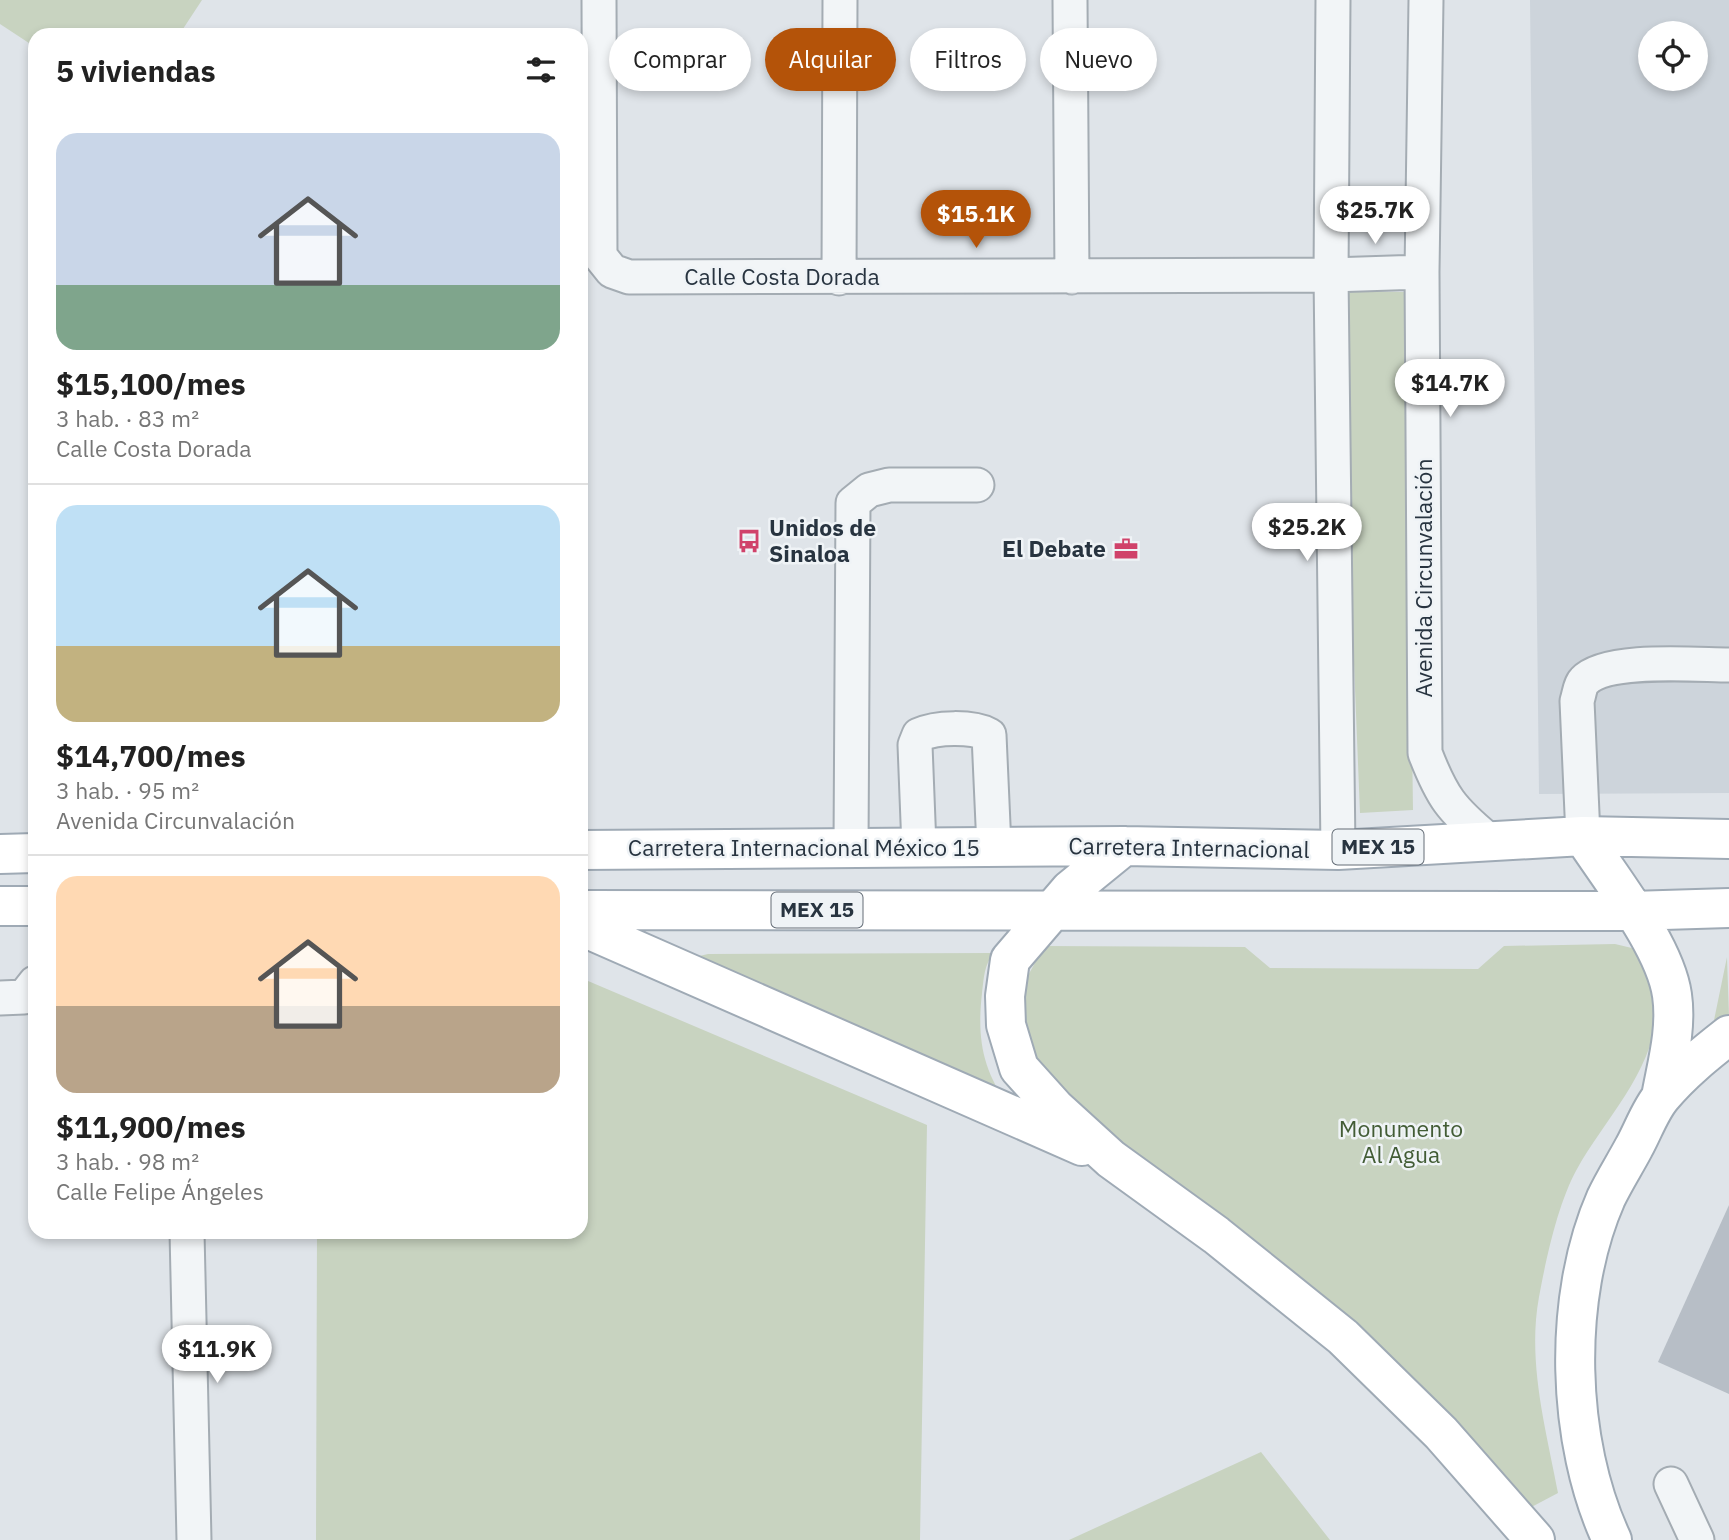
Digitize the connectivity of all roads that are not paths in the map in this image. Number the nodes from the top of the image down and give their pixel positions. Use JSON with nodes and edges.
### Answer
{"nodes":[{"id":1,"x":599,"y":0,"type":"edge"},
{"id":2,"x":840,"y":0,"type":"edge"},
{"id":3,"x":1070,"y":0,"type":"edge"},
{"id":4,"x":1333,"y":0,"type":"edge"},
{"id":5,"x":1426,"y":0,"type":"edge"},
{"id":6,"x":1422,"y":272,"type":"junction"},
{"id":7,"x":1331,"y":275,"type":"junction"},
{"id":8,"x":1072,"y":277,"type":"junction"},
{"id":9,"x":839,"y":278,"type":"junction"},
{"id":10,"x":977,"y":485,"type":"dead end"},
{"id":11,"x":1729,"y":664,"type":"edge"},
{"id":12,"x":1583,"y":836,"type":"junction"},
{"id":13,"x":1487,"y":839,"type":"junction"},
{"id":14,"x":1729,"y":839,"type":"edge"},
{"id":15,"x":1124,"y":846,"type":"junction"},
{"id":16,"x":851,"y":847,"type":"junction"},
{"id":17,"x":919,"y":847,"type":"junction"},
{"id":18,"x":1011,"y":847,"type":"junction"},
{"id":19,"x":588,"y":850,"type":"edge"},
{"id":20,"x":1338,"y":850,"type":"junction"},
{"id":21,"x":28,"y":853,"type":"edge"},
{"id":22,"x":0,"y":854,"type":"edge"},
{"id":23,"x":0,"y":906,"type":"edge"},
{"id":24,"x":28,"y":906,"type":"edge"},
{"id":25,"x":1729,"y":908,"type":"edge"},
{"id":26,"x":588,"y":910,"type":"edge"},
{"id":27,"x":1053,"y":911,"type":"junction"},
{"id":28,"x":1631,"y":911,"type":"junction"},
{"id":29,"x":588,"y":929,"type":"edge"},
{"id":30,"x":28,"y":993,"type":"edge"},
{"id":31,"x":0,"y":998,"type":"edge"},
{"id":32,"x":1729,"y":1035,"type":"edge"},
{"id":33,"x":1661,"y":1097,"type":"junction"},
{"id":34,"x":1111,"y":1159,"type":"junction"},
{"id":35,"x":187,"y":1239,"type":"edge"},
{"id":36,"x":1671,"y":1484,"type":"dead end"},
{"id":37,"x":194,"y":1540,"type":"edge"},
{"id":38,"x":1535,"y":1540,"type":"edge"},
{"id":39,"x":1612,"y":1540,"type":"edge"},
{"id":40,"x":1697,"y":1540,"type":"edge"}],
"edges":[{"from":1,"to":9,"type":"street","name":"Calle Costa Dorada"},
{"from":2,"to":9,"type":"street"},
{"from":3,"to":8,"type":"street"},
{"from":4,"to":7,"type":"street"},
{"from":5,"to":6,"type":"street","name":"Avenida Circunvalación"},
{"from":6,"to":7,"type":"street","name":"Calle Costa Dorada"},
{"from":6,"to":13,"type":"street","name":"Avenida Circunvalación"},
{"from":7,"to":8,"type":"street","name":"Calle Costa Dorada"},
{"from":7,"to":20,"type":"street"},
{"from":8,"to":9,"type":"street","name":"Calle Costa Dorada"},
{"from":10,"to":16,"type":"street"},
{"from":11,"to":12,"type":"street"},
{"from":12,"to":13,"type":"main road","name":"Carretera Internacional","number":"MEX 15"},
{"from":12,"to":14,"type":"main road","name":"Carretera Internacional","number":"MEX 15"},
{"from":12,"to":28,"type":"main road"},
{"from":13,"to":20,"type":"main road","name":"Carretera Internacional","number":"MEX 15"},
{"from":15,"to":18,"type":"main road","name":"Carretera Internacional","number":"MEX 15"},
{"from":15,"to":20,"type":"main road","name":"Carretera Internacional","number":"MEX 15"},
{"from":15,"to":27,"type":"main road"},
{"from":16,"to":17,"type":"main road","name":"Carretera Internacional México 15","number":"MEX 15"},
{"from":16,"to":19,"type":"main road","name":"Carretera Internacional México 15","number":"MEX 15"},
{"from":17,"to":18,"type":"main road","name":"Carretera Internacional México 15","number":"MEX 15"},
{"from":17,"to":18,"type":"street"},
{"from":21,"to":22,"type":"main road"},
{"from":23,"to":24,"type":"main road"},
{"from":25,"to":28,"type":"main road","number":"MEX 15"},
{"from":26,"to":27,"type":"main road","number":"MEX 15"},
{"from":27,"to":28,"type":"main road","number":"MEX 15"},
{"from":27,"to":34,"type":"main road"},
{"from":28,"to":33,"type":"main road"},
{"from":29,"to":34,"type":"main road"},
{"from":30,"to":31,"type":"street"},
{"from":32,"to":33,"type":"main road"},
{"from":33,"to":39,"type":"main road"},
{"from":34,"to":38,"type":"main road"},
{"from":35,"to":37,"type":"street"},
{"from":36,"to":40,"type":"street"}]}
